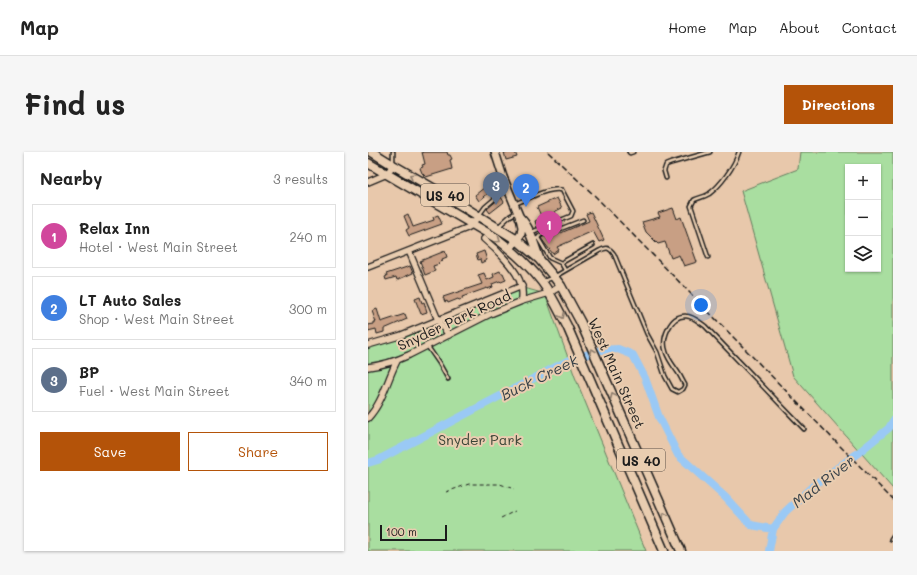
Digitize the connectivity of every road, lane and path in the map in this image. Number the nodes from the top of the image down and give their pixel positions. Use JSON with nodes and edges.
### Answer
{"nodes":[{"id":1,"x":372,"y":152,"type":"edge"},
{"id":2,"x":393,"y":152,"type":"edge"},
{"id":3,"x":495,"y":152,"type":"edge"},
{"id":4,"x":629,"y":152,"type":"edge"},
{"id":5,"x":633,"y":152,"type":"edge"},
{"id":6,"x":710,"y":152,"type":"edge"},
{"id":7,"x":739,"y":152,"type":"edge"},
{"id":8,"x":368,"y":163,"type":"edge"},
{"id":9,"x":393,"y":165,"type":"junction"},
{"id":10,"x":387,"y":174,"type":"junction"},
{"id":11,"x":666,"y":178,"type":"dead end"},
{"id":12,"x":368,"y":182,"type":"edge"},
{"id":13,"x":507,"y":188,"type":"junction"},
{"id":14,"x":514,"y":204,"type":"junction"},
{"id":15,"x":519,"y":215,"type":"junction"},
{"id":16,"x":478,"y":216,"type":"junction"},
{"id":17,"x":583,"y":220,"type":"dead end"},
{"id":18,"x":472,"y":225,"type":"junction"},
{"id":19,"x":497,"y":228,"type":"junction"},
{"id":20,"x":533,"y":237,"type":"junction"},
{"id":21,"x":484,"y":239,"type":"dead end"},
{"id":22,"x":517,"y":240,"type":"junction"},
{"id":23,"x":593,"y":245,"type":"dead end"},
{"id":24,"x":510,"y":249,"type":"junction"},
{"id":25,"x":409,"y":251,"type":"junction"},
{"id":26,"x":708,"y":257,"type":"dead end"},
{"id":27,"x":539,"y":259,"type":"junction"},
{"id":28,"x":561,"y":262,"type":"junction"},
{"id":29,"x":368,"y":267,"type":"edge"},
{"id":30,"x":565,"y":270,"type":"junction"},
{"id":31,"x":554,"y":277,"type":"junction"},
{"id":32,"x":542,"y":282,"type":"junction"},
{"id":33,"x":522,"y":286,"type":"junction"},
{"id":34,"x":561,"y":286,"type":"junction"},
{"id":35,"x":549,"y":293,"type":"junction"},
{"id":36,"x":522,"y":302,"type":"junction"},
{"id":37,"x":438,"y":320,"type":"junction"},
{"id":38,"x":449,"y":335,"type":"junction"},
{"id":39,"x":368,"y":345,"type":"edge"},
{"id":40,"x":427,"y":346,"type":"junction"},
{"id":41,"x":397,"y":361,"type":"junction"},
{"id":42,"x":368,"y":367,"type":"edge"},
{"id":43,"x":448,"y":379,"type":"dead end"},
{"id":44,"x":368,"y":418,"type":"edge"},
{"id":45,"x":804,"y":429,"type":"dead end"},
{"id":46,"x":514,"y":489,"type":"dead end"},
{"id":47,"x":446,"y":492,"type":"dead end"},
{"id":48,"x":515,"y":510,"type":"dead end"},
{"id":49,"x":501,"y":518,"type":"dead end"},
{"id":50,"x":664,"y":551,"type":"edge"},
{"id":51,"x":681,"y":551,"type":"edge"}],
"edges":[{"from":1,"to":9,"type":"main road","number":"US 40"},
{"from":2,"to":9,"type":"lane"},
{"from":3,"to":13,"type":"street"},
{"from":4,"to":5,"type":"lane"},
{"from":6,"to":11,"type":"lane"},
{"from":7,"to":26,"type":"lane"},
{"from":8,"to":10,"type":"main road","number":"US 40"},
{"from":9,"to":10,"type":"street"},
{"from":16,"to":9,"type":"main road","number":"US 40","one_way":true},
{"from":10,"to":12,"type":"street"},
{"from":10,"to":18,"type":"main road","number":"US 40"},
{"from":13,"to":14,"type":"street"},
{"from":13,"to":16,"type":"lane"},
{"from":14,"to":15,"type":"street"},
{"from":14,"to":20,"type":"lane"},
{"from":15,"to":19,"type":"lane"},
{"from":15,"to":20,"type":"main road"},
{"from":15,"to":22,"type":"street"},
{"from":16,"to":18,"type":"street"},
{"from":16,"to":19,"type":"main road","number":"US 40"},
{"from":17,"to":20,"type":"lane"},
{"from":18,"to":24,"type":"main road","number":"US 40","one_way":true},
{"from":18,"to":25,"type":"street"},
{"from":19,"to":22,"type":"main road","number":"US 40"},
{"from":20,"to":27,"type":"main road"},
{"from":20,"to":28,"type":"lane"},
{"from":21,"to":33,"type":"street"},
{"from":22,"to":24,"type":"street"},
{"from":22,"to":27,"type":"main road","name":"West Main Street","number":"US 40"},
{"from":23,"to":28,"type":"lane"},
{"from":24,"to":32,"type":"main road","name":"West Main Street","number":"US 40"},
{"from":25,"to":29,"type":"street"},
{"from":25,"to":37,"type":"street"},
{"from":27,"to":31,"type":"main road","name":"West Main Street","number":"US 40"},
{"from":28,"to":30,"type":"lane"},
{"from":30,"to":31,"type":"lane"},
{"from":30,"to":45,"type":"lane"},
{"from":31,"to":32,"type":"lane"},
{"from":31,"to":34,"type":"main road","name":"West Main Street","number":"US 40"},
{"from":32,"to":35,"type":"main road","name":"West Main Street","number":"US 40"},
{"from":33,"to":36,"type":"street"},
{"from":33,"to":37,"type":"street"},
{"from":34,"to":35,"type":"street","name":"Snyder Park Road"},
{"from":51,"to":34,"type":"main road","name":"West Main Street","number":"US 40","one_way":true},
{"from":35,"to":36,"type":"street","name":"Snyder Park Road"},
{"from":35,"to":50,"type":"main road","name":"West Main Street","number":"US 40","one_way":true},
{"from":36,"to":38,"type":"street","name":"Snyder Park Road"},
{"from":37,"to":38,"type":"street"},
{"from":37,"to":39,"type":"street"},
{"from":38,"to":40,"type":"street","name":"Snyder Park Road"},
{"from":40,"to":41,"type":"street","name":"Snyder Park Road"},
{"from":40,"to":43,"type":"lane"},
{"from":41,"to":42,"type":"street","name":"Snyder Park Road"},
{"from":41,"to":44,"type":"street","name":"Snyder Park Road"},
{"from":46,"to":47,"type":"path"},
{"from":48,"to":49,"type":"path"}]}
